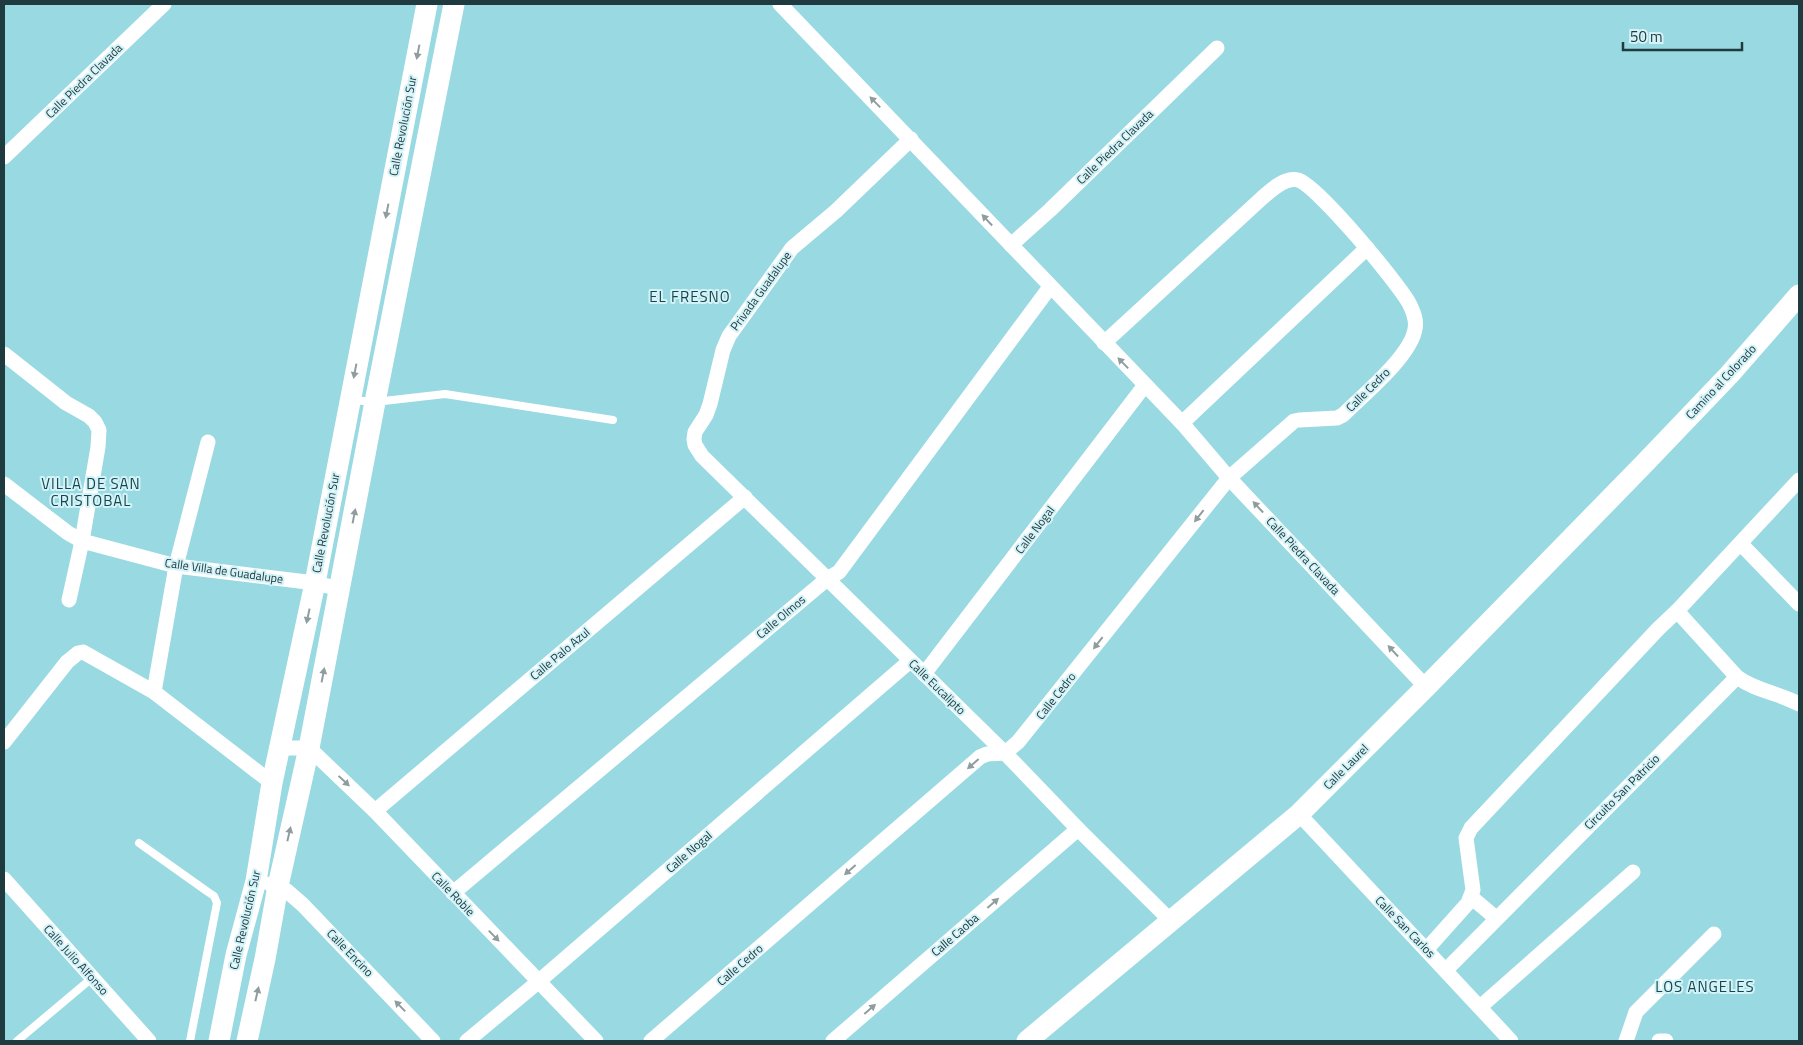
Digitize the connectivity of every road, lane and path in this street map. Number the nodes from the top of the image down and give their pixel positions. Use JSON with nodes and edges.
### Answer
{"nodes":[{"id":1,"x":164,"y":4,"type":"edge"},
{"id":2,"x":427,"y":4,"type":"edge"},
{"id":3,"x":454,"y":4,"type":"edge"},
{"id":4,"x":780,"y":4,"type":"edge"},
{"id":5,"x":1217,"y":48,"type":"dead end"},
{"id":6,"x":410,"y":92,"type":"junction"},
{"id":7,"x":436,"y":96,"type":"junction"},
{"id":8,"x":911,"y":140,"type":"junction"},
{"id":9,"x":4,"y":157,"type":"edge"},
{"id":10,"x":1011,"y":245,"type":"junction"},
{"id":11,"x":1367,"y":248,"type":"junction"},
{"id":12,"x":1050,"y":287,"type":"junction"},
{"id":13,"x":1799,"y":295,"type":"edge"},
{"id":14,"x":1104,"y":342,"type":"junction"},
{"id":15,"x":4,"y":354,"type":"edge"},
{"id":16,"x":1145,"y":386,"type":"junction"},
{"id":17,"x":350,"y":400,"type":"junction"},
{"id":18,"x":375,"y":402,"type":"junction"},
{"id":19,"x":613,"y":420,"type":"dead end"},
{"id":20,"x":1182,"y":423,"type":"junction"},
{"id":21,"x":208,"y":442,"type":"dead end"},
{"id":22,"x":702,"y":456,"type":"joint"},
{"id":23,"x":1641,"y":468,"type":"joint"},
{"id":24,"x":1230,"y":478,"type":"junction"},
{"id":25,"x":1799,"y":480,"type":"edge"},
{"id":26,"x":4,"y":484,"type":"edge"},
{"id":27,"x":744,"y":497,"type":"junction"},
{"id":28,"x":82,"y":541,"type":"junction"},
{"id":29,"x":1741,"y":544,"type":"junction"},
{"id":30,"x":176,"y":566,"type":"junction"},
{"id":31,"x":827,"y":579,"type":"junction"},
{"id":32,"x":315,"y":583,"type":"junction"},
{"id":33,"x":340,"y":590,"type":"junction"},
{"id":34,"x":70,"y":600,"type":"dead end"},
{"id":35,"x":1799,"y":604,"type":"edge"},
{"id":36,"x":1677,"y":611,"type":"junction"},
{"id":37,"x":910,"y":661,"type":"junction"},
{"id":38,"x":924,"y":674,"type":"junction"},
{"id":39,"x":1737,"y":677,"type":"junction"},
{"id":40,"x":1426,"y":687,"type":"junction"},
{"id":41,"x":154,"y":692,"type":"junction"},
{"id":42,"x":1799,"y":704,"type":"edge"},
{"id":43,"x":4,"y":742,"type":"edge"},
{"id":44,"x":280,"y":748,"type":"junction"},
{"id":45,"x":309,"y":748,"type":"junction"},
{"id":46,"x":1005,"y":753,"type":"junction"},
{"id":47,"x":272,"y":783,"type":"junction"},
{"id":48,"x":375,"y":811,"type":"junction"},
{"id":49,"x":1299,"y":814,"type":"junction"},
{"id":50,"x":1078,"y":829,"type":"junction"},
{"id":51,"x":139,"y":842,"type":"dead end"},
{"id":52,"x":1633,"y":872,"type":"dead end"},
{"id":53,"x":4,"y":879,"type":"edge"},
{"id":54,"x":256,"y":881,"type":"junction"},
{"id":55,"x":278,"y":886,"type":"junction"},
{"id":56,"x":453,"y":893,"type":"junction"},
{"id":57,"x":1471,"y":897,"type":"junction"},
{"id":58,"x":1496,"y":918,"type":"junction"},
{"id":59,"x":1170,"y":920,"type":"junction"},
{"id":60,"x":1714,"y":934,"type":"dead end"},
{"id":61,"x":1426,"y":950,"type":"junction"},
{"id":62,"x":236,"y":955,"type":"junction"},
{"id":63,"x":265,"y":959,"type":"junction"},
{"id":64,"x":1446,"y":970,"type":"junction"},
{"id":65,"x":92,"y":978,"type":"junction"},
{"id":66,"x":538,"y":982,"type":"junction"},
{"id":67,"x":1480,"y":1007,"type":"junction"},
{"id":68,"x":17,"y":1041,"type":"edge"},
{"id":69,"x":149,"y":1041,"type":"edge"},
{"id":70,"x":190,"y":1041,"type":"edge"},
{"id":71,"x":219,"y":1041,"type":"edge"},
{"id":72,"x":246,"y":1041,"type":"edge"},
{"id":73,"x":433,"y":1041,"type":"edge"},
{"id":74,"x":467,"y":1041,"type":"edge"},
{"id":75,"x":596,"y":1041,"type":"edge"},
{"id":76,"x":651,"y":1041,"type":"edge"},
{"id":77,"x":833,"y":1041,"type":"edge"},
{"id":78,"x":1027,"y":1041,"type":"edge"},
{"id":79,"x":1511,"y":1041,"type":"edge"},
{"id":80,"x":1626,"y":1041,"type":"edge"},
{"id":81,"x":1659,"y":1041,"type":"edge"},
{"id":82,"x":1666,"y":1041,"type":"edge"}],
"edges":[{"from":1,"to":9,"type":"street","name":"Calle Piedra Clavada"},
{"from":2,"to":6,"type":"main road","name":"Calle Revolución Sur","one_way":true},
{"from":3,"to":7,"type":"main road","name":"Calle Revolución Sur"},
{"from":8,"to":4,"type":"street","name":"Calle Piedra Clavada","one_way":true},
{"from":5,"to":10,"type":"street","name":"Calle Piedra Clavada"},
{"from":6,"to":7,"type":"main road"},
{"from":6,"to":17,"type":"main road","name":"Calle Revolución Sur","one_way":true},
{"from":7,"to":18,"type":"main road","name":"Calle Revolución Sur"},
{"from":10,"to":8,"type":"street","name":"Calle Piedra Clavada","one_way":true},
{"from":8,"to":22,"type":"street","name":"Privada Guadalupe"},
{"from":10,"to":12,"type":"street","name":"Calle Piedra Clavada"},
{"from":11,"to":14,"type":"street"},
{"from":11,"to":20,"type":"street"},
{"from":11,"to":24,"type":"street","name":"Calle Cedro"},
{"from":12,"to":14,"type":"street","name":"Calle Piedra Clavada"},
{"from":12,"to":31,"type":"street","name":"Calle Olmos"},
{"from":13,"to":23,"type":"main road","name":"Camino al Colorado"},
{"from":16,"to":14,"type":"street","name":"Calle Piedra Clavada","one_way":true},
{"from":15,"to":28,"type":"street"},
{"from":16,"to":20,"type":"street","name":"Calle Piedra Clavada"},
{"from":16,"to":38,"type":"street","name":"Calle Nogal"},
{"from":17,"to":18,"type":"lane"},
{"from":17,"to":32,"type":"main road","name":"Calle Revolución Sur"},
{"from":18,"to":19,"type":"lane"},
{"from":33,"to":18,"type":"main road","name":"Calle Revolución Sur","one_way":true},
{"from":20,"to":24,"type":"street","name":"Calle Piedra Clavada"},
{"from":21,"to":30,"type":"street"},
{"from":22,"to":27,"type":"street","name":"Calle Eucalipto"},
{"from":23,"to":40,"type":"main road","name":"Calle Laurel"},
{"from":40,"to":24,"type":"street","name":"Calle Piedra Clavada","one_way":true},
{"from":24,"to":46,"type":"street","name":"Calle Cedro","one_way":true},
{"from":25,"to":29,"type":"street"},
{"from":26,"to":28,"type":"street","name":"Calle Villa de Guadalupe"},
{"from":27,"to":31,"type":"street","name":"Calle Eucalipto"},
{"from":27,"to":48,"type":"street","name":"Calle Palo Azul"},
{"from":28,"to":30,"type":"street","name":"Calle Villa de Guadalupe"},
{"from":28,"to":34,"type":"street"},
{"from":29,"to":35,"type":"street"},
{"from":29,"to":36,"type":"street"},
{"from":30,"to":32,"type":"street","name":"Calle Villa de Guadalupe"},
{"from":30,"to":41,"type":"street"},
{"from":31,"to":37,"type":"street","name":"Calle Eucalipto"},
{"from":31,"to":56,"type":"street","name":"Calle Olmos"},
{"from":32,"to":33,"type":"street","name":"Calle Villa de Guadalupe"},
{"from":32,"to":44,"type":"main road","name":"Calle Revolución Sur","one_way":true},
{"from":45,"to":33,"type":"main road","name":"Calle Revolución Sur","one_way":true},
{"from":36,"to":39,"type":"street"},
{"from":36,"to":57,"type":"street"},
{"from":37,"to":38,"type":"street","name":"Calle Eucalipto"},
{"from":37,"to":66,"type":"street","name":"Calle Nogal"},
{"from":38,"to":46,"type":"street","name":"Calle Eucalipto"},
{"from":39,"to":42,"type":"street"},
{"from":39,"to":58,"type":"street","name":"Circuito San Patricio"},
{"from":40,"to":49,"type":"main road","name":"Calle Laurel"},
{"from":41,"to":43,"type":"street"},
{"from":41,"to":47,"type":"street"},
{"from":44,"to":45,"type":"street"},
{"from":44,"to":47,"type":"main road","name":"Calle Revolución Sur"},
{"from":45,"to":48,"type":"street","name":"Calle Roble","one_way":true},
{"from":55,"to":45,"type":"main road","name":"Calle Revolución Sur","one_way":true},
{"from":46,"to":50,"type":"street","name":"Calle Eucalipto"},
{"from":46,"to":76,"type":"street","name":"Calle Cedro","one_way":true},
{"from":47,"to":54,"type":"main road","name":"Calle Revolución Sur"},
{"from":48,"to":56,"type":"street","name":"Calle Roble"},
{"from":49,"to":59,"type":"main road","name":"Calle Laurel"},
{"from":49,"to":61,"type":"street","name":"Calle San Carlos"},
{"from":50,"to":59,"type":"street","name":"Calle Eucalipto"},
{"from":77,"to":50,"type":"street","name":"Calle Caoba","one_way":true},
{"from":51,"to":70,"type":"lane"},
{"from":52,"to":67,"type":"street"},
{"from":53,"to":65,"type":"street","name":"Calle Julio Alfonso"},
{"from":54,"to":55,"type":"street","name":"Calle Encino"},
{"from":54,"to":62,"type":"main road","name":"Calle Revolución Sur"},
{"from":55,"to":63,"type":"main road","name":"Calle Revolución Sur"},
{"from":73,"to":55,"type":"street","name":"Calle Encino","one_way":true},
{"from":56,"to":66,"type":"street","name":"Calle Roble","one_way":true},
{"from":57,"to":58,"type":"street"},
{"from":57,"to":61,"type":"street"},
{"from":58,"to":64,"type":"street","name":"Circuito San Patricio"},
{"from":59,"to":78,"type":"main road","name":"Calle Laurel"},
{"from":60,"to":80,"type":"street"},
{"from":61,"to":64,"type":"street","name":"Calle San Carlos"},
{"from":62,"to":63,"type":"main road"},
{"from":62,"to":71,"type":"main road","name":"Calle Revolución Sur"},
{"from":72,"to":63,"type":"main road","name":"Calle Revolución Sur","one_way":true},
{"from":64,"to":67,"type":"street","name":"Calle San Carlos"},
{"from":65,"to":68,"type":"lane"},
{"from":65,"to":69,"type":"street","name":"Calle Julio Alfonso"},
{"from":66,"to":74,"type":"street","name":"Calle Nogal"},
{"from":66,"to":75,"type":"street","name":"Calle Roble"},
{"from":67,"to":79,"type":"street","name":"Calle San Carlos"},
{"from":81,"to":82,"type":"street"}]}
